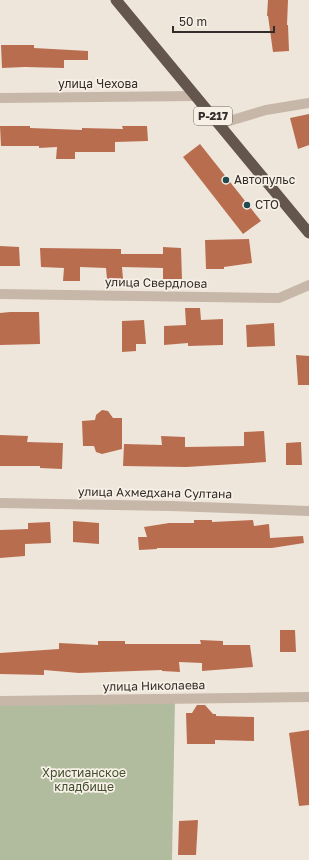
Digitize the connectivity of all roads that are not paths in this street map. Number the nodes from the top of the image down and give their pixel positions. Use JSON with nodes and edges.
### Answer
{"nodes":[{"id":1,"x":116,"y":0,"type":"edge"},
{"id":2,"x":196,"y":96,"type":"junction"},
{"id":3,"x":0,"y":98,"type":"edge"},
{"id":4,"x":309,"y":103,"type":"edge"},
{"id":5,"x":219,"y":124,"type":"junction"},
{"id":6,"x":309,"y":233,"type":"edge"},
{"id":7,"x":309,"y":285,"type":"edge"},
{"id":8,"x":0,"y":294,"type":"edge"},
{"id":9,"x":0,"y":503,"type":"edge"},
{"id":10,"x":309,"y":511,"type":"edge"},
{"id":11,"x":309,"y":697,"type":"edge"},
{"id":12,"x":0,"y":701,"type":"edge"}],
"edges":[{"from":1,"to":2,"type":"highway","number":"Р-217"},
{"from":2,"to":3,"type":"street","name":"улица Чехова"},
{"from":2,"to":5,"type":"highway","number":"Р-217"},
{"from":4,"to":5,"type":"street"},
{"from":5,"to":6,"type":"highway","number":"Р-217"},
{"from":7,"to":8,"type":"street","name":"улица Свердлова"},
{"from":9,"to":10,"type":"street","name":"улица Ахмедхана Султана"},
{"from":11,"to":12,"type":"street","name":"улица Николаева"}]}
